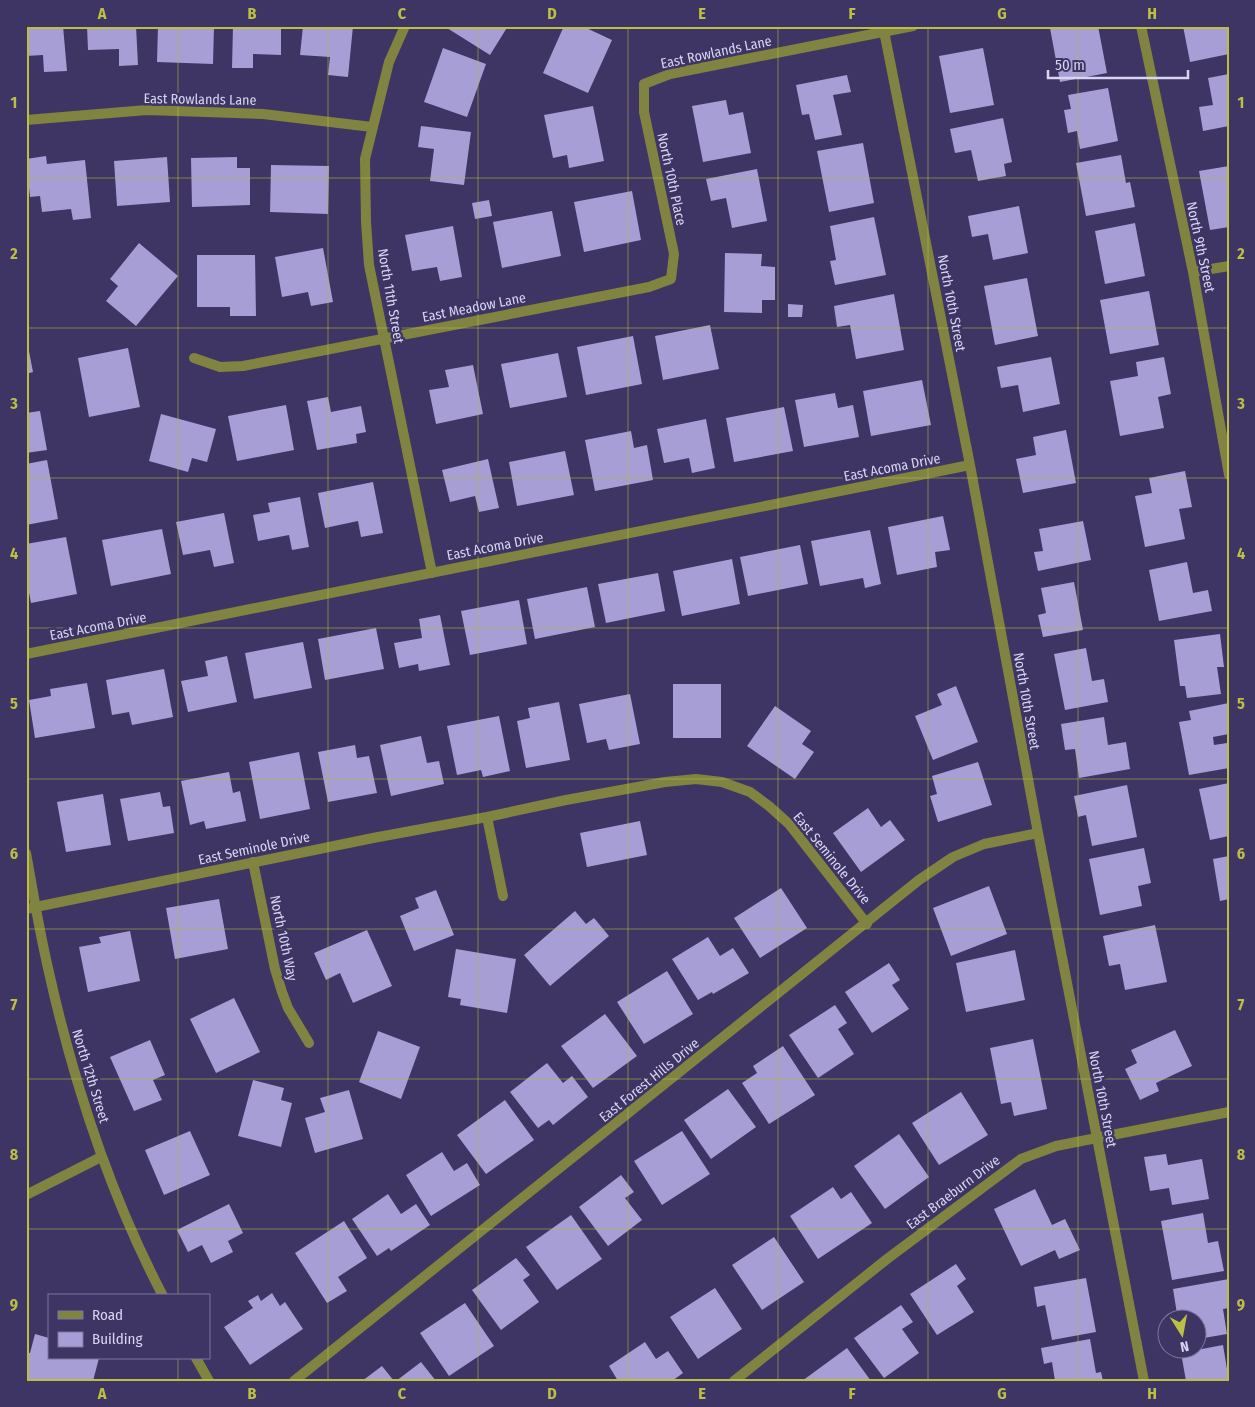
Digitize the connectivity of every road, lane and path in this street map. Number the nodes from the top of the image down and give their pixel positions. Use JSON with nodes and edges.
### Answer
{"nodes":[{"id":1,"x":406,"y":26,"type":"edge"},
{"id":2,"x":913,"y":26,"type":"edge"},
{"id":3,"x":1141,"y":26,"type":"edge"},
{"id":4,"x":884,"y":29,"type":"edge"},
{"id":5,"x":644,"y":84,"type":"joint"},
{"id":6,"x":26,"y":120,"type":"edge"},
{"id":7,"x":372,"y":127,"type":"junction"},
{"id":8,"x":1229,"y":266,"type":"edge"},
{"id":9,"x":1193,"y":272,"type":"junction"},
{"id":10,"x":671,"y":279,"type":"joint"},
{"id":11,"x":385,"y":338,"type":"junction"},
{"id":12,"x":194,"y":358,"type":"dead end"},
{"id":13,"x":970,"y":465,"type":"junction"},
{"id":14,"x":1229,"y":474,"type":"edge"},
{"id":15,"x":432,"y":573,"type":"junction"},
{"id":16,"x":26,"y":654,"type":"edge"},
{"id":17,"x":487,"y":817,"type":"junction"},
{"id":18,"x":1038,"y":833,"type":"junction"},
{"id":19,"x":26,"y":853,"type":"edge"},
{"id":20,"x":253,"y":862,"type":"junction"},
{"id":21,"x":503,"y":896,"type":"dead end"},
{"id":22,"x":31,"y":908,"type":"edge"},
{"id":23,"x":867,"y":924,"type":"junction"},
{"id":24,"x":309,"y":1043,"type":"dead end"},
{"id":25,"x":1229,"y":1112,"type":"edge"},
{"id":26,"x":1096,"y":1137,"type":"junction"},
{"id":27,"x":101,"y":1157,"type":"junction"},
{"id":28,"x":26,"y":1195,"type":"edge"},
{"id":29,"x":162,"y":1294,"type":"edge"},
{"id":30,"x":197,"y":1360,"type":"edge"},
{"id":31,"x":209,"y":1381,"type":"edge"},
{"id":32,"x":294,"y":1381,"type":"edge"},
{"id":33,"x":734,"y":1381,"type":"edge"},
{"id":34,"x":1144,"y":1381,"type":"edge"}],
"edges":[{"from":1,"to":7,"type":"street","name":"North 11th Street"},
{"from":2,"to":4,"type":"street","name":"East Rowlands Lane"},
{"from":3,"to":9,"type":"street","name":"North 9th Street"},
{"from":4,"to":5,"type":"street","name":"East Rowlands Lane"},
{"from":4,"to":13,"type":"street","name":"North 10th Street"},
{"from":5,"to":10,"type":"street","name":"North 10th Place"},
{"from":6,"to":7,"type":"street","name":"East Rowlands Lane"},
{"from":7,"to":11,"type":"street","name":"North 11th Street"},
{"from":8,"to":9,"type":"street"},
{"from":9,"to":14,"type":"street","name":"North 9th Street"},
{"from":10,"to":11,"type":"street","name":"East Meadow Lane"},
{"from":11,"to":12,"type":"street","name":"East Meadow Lane"},
{"from":11,"to":15,"type":"street","name":"North 11th Street"},
{"from":13,"to":15,"type":"street","name":"East Acoma Drive"},
{"from":13,"to":18,"type":"street","name":"North 10th Street"},
{"from":15,"to":16,"type":"street","name":"East Acoma Drive"},
{"from":17,"to":20,"type":"street","name":"East Seminole Drive"},
{"from":17,"to":21,"type":"street"},
{"from":17,"to":23,"type":"street","name":"East Seminole Drive"},
{"from":18,"to":23,"type":"street","name":"East Forest Hills Drive"},
{"from":18,"to":26,"type":"street","name":"North 10th Street"},
{"from":19,"to":22,"type":"street","name":"North 12th Street"},
{"from":20,"to":22,"type":"street","name":"East Seminole Drive"},
{"from":20,"to":24,"type":"street","name":"North 10th Way"},
{"from":22,"to":27,"type":"street","name":"North 12th Street"},
{"from":23,"to":32,"type":"street","name":"East Forest Hills Drive"},
{"from":25,"to":26,"type":"street","name":"East Braeburn Drive"},
{"from":26,"to":33,"type":"street","name":"East Braeburn Drive"},
{"from":26,"to":34,"type":"street","name":"North 10th Street"},
{"from":27,"to":28,"type":"street"},
{"from":27,"to":29,"type":"street","name":"North 12th Street"},
{"from":30,"to":31,"type":"street"}]}
